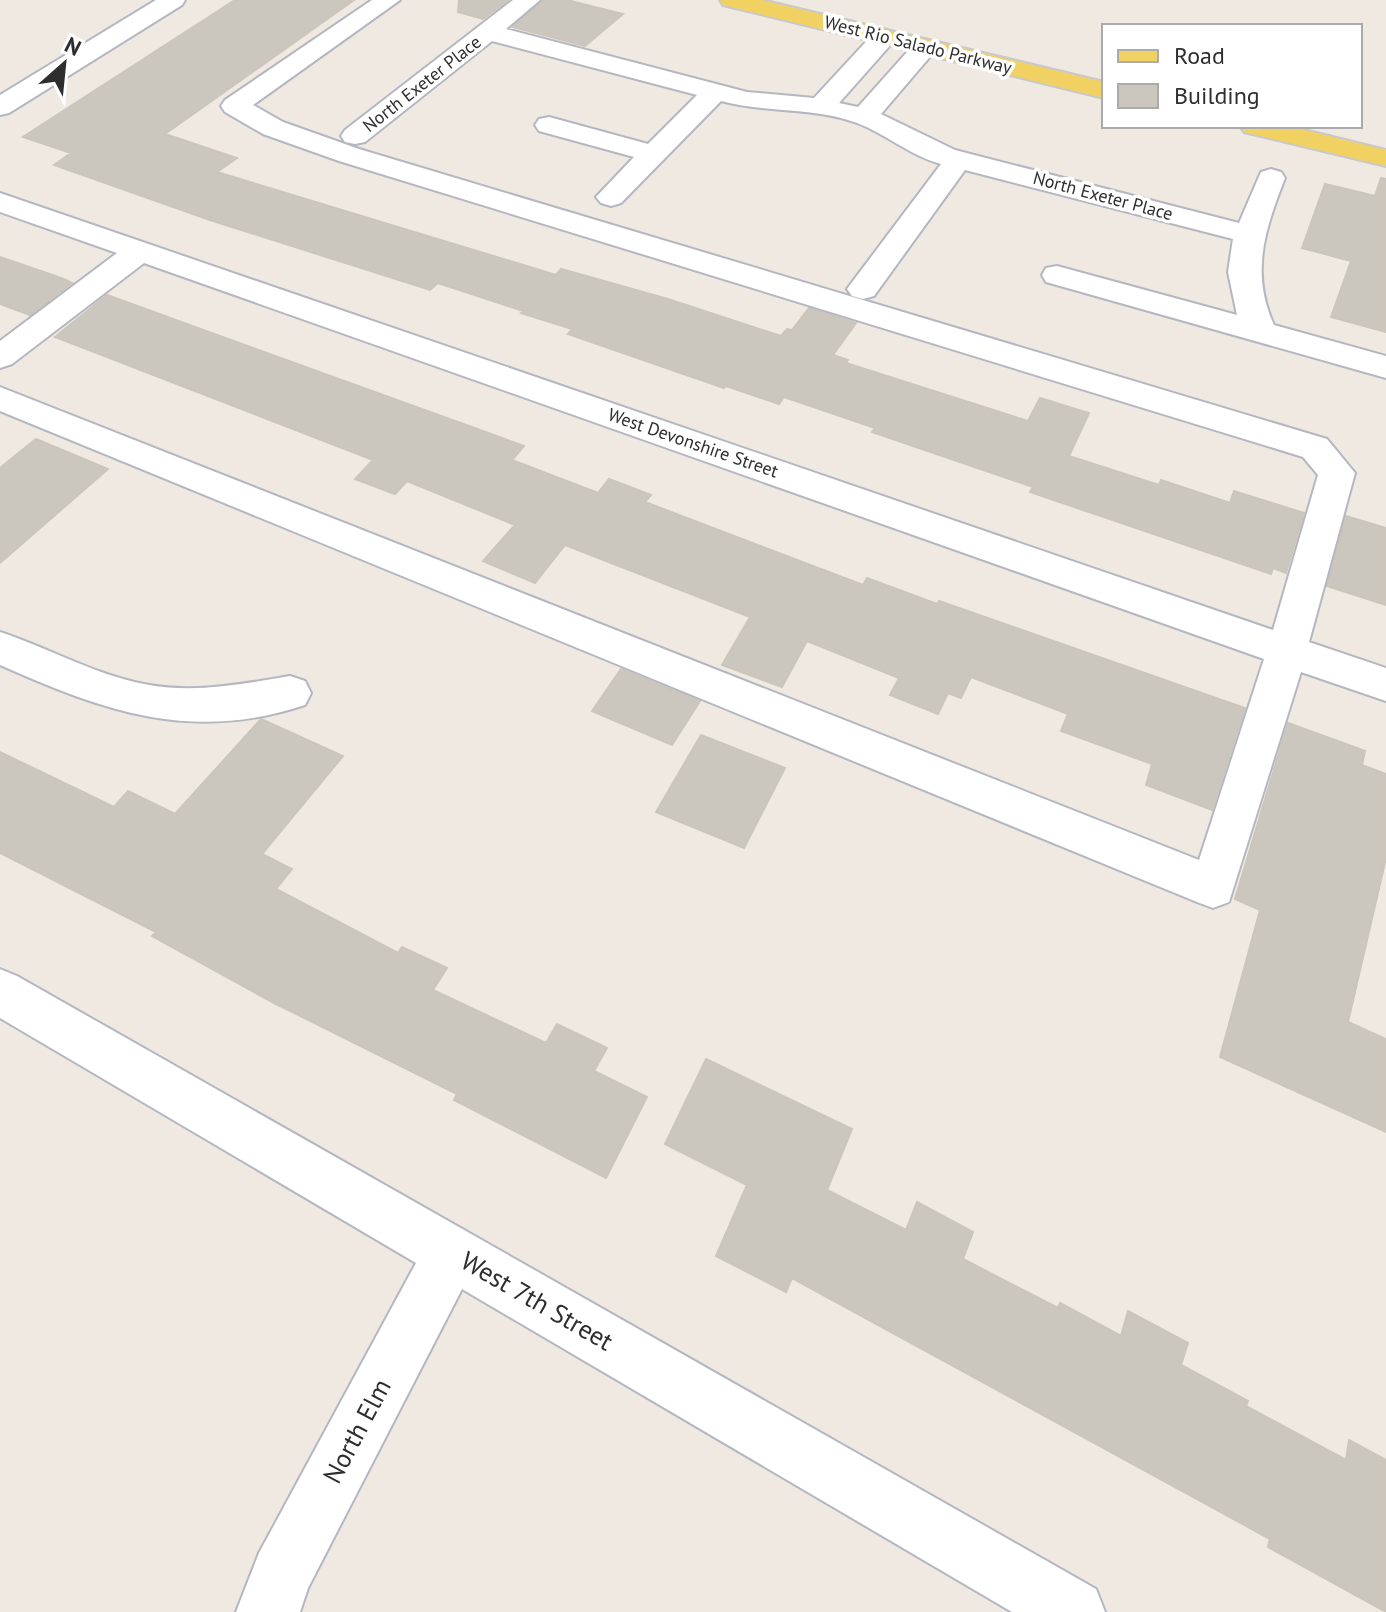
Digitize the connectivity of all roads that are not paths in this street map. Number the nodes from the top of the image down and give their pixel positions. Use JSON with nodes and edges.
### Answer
{"nodes":[{"id":1,"x":173,"y":0,"type":"edge"},
{"id":2,"x":388,"y":0,"type":"edge"},
{"id":3,"x":528,"y":0,"type":"edge"},
{"id":4,"x":732,"y":0,"type":"edge"},
{"id":5,"x":488,"y":32,"type":"junction"},
{"id":6,"x":884,"y":37,"type":"junction"},
{"id":7,"x":925,"y":47,"type":"junction"},
{"id":8,"x":1102,"y":90,"type":"edge"},
{"id":9,"x":715,"y":92,"type":"junction"},
{"id":10,"x":0,"y":107,"type":"edge"},
{"id":11,"x":821,"y":107,"type":"junction"},
{"id":12,"x":864,"y":116,"type":"junction"},
{"id":13,"x":549,"y":125,"type":"dead end"},
{"id":14,"x":1262,"y":128,"type":"edge"},
{"id":15,"x":355,"y":136,"type":"dead end"},
{"id":16,"x":654,"y":154,"type":"junction"},
{"id":17,"x":1386,"y":158,"type":"edge"},
{"id":18,"x":959,"y":159,"type":"junction"},
{"id":19,"x":1271,"y":178,"type":"dead end"},
{"id":20,"x":611,"y":197,"type":"dead end"},
{"id":21,"x":0,"y":202,"type":"edge"},
{"id":22,"x":1248,"y":234,"type":"junction"},
{"id":23,"x":140,"y":251,"type":"junction"},
{"id":24,"x":1057,"y":275,"type":"dead end"},
{"id":25,"x":863,"y":289,"type":"dead end"},
{"id":26,"x":1261,"y":332,"type":"junction"},
{"id":27,"x":0,"y":357,"type":"edge"},
{"id":28,"x":1386,"y":367,"type":"edge"},
{"id":29,"x":0,"y":398,"type":"edge"},
{"id":30,"x":0,"y":648,"type":"edge"},
{"id":31,"x":1287,"y":650,"type":"junction"},
{"id":32,"x":1386,"y":685,"type":"edge"},
{"id":33,"x":290,"y":693,"type":"dead end"},
{"id":34,"x":0,"y":992,"type":"edge"},
{"id":35,"x":452,"y":1252,"type":"junction"},
{"id":36,"x":268,"y":1612,"type":"edge"},
{"id":37,"x":1073,"y":1612,"type":"edge"}],
"edges":[{"from":1,"to":10,"type":"street"},
{"from":2,"to":31,"type":"street"},
{"from":3,"to":5,"type":"street","name":"North Exeter Place"},
{"from":4,"to":6,"type":"main road","name":"West Rio Salado Parkway"},
{"from":5,"to":9,"type":"street","name":"North Exeter Place"},
{"from":5,"to":15,"type":"street","name":"North Exeter Place"},
{"from":6,"to":7,"type":"main road","name":"West Rio Salado Parkway"},
{"from":6,"to":11,"type":"street"},
{"from":7,"to":8,"type":"main road","name":"West Rio Salado Parkway"},
{"from":7,"to":12,"type":"street"},
{"from":9,"to":11,"type":"street","name":"North Exeter Place"},
{"from":9,"to":16,"type":"street"},
{"from":11,"to":12,"type":"street","name":"North Exeter Place"},
{"from":12,"to":18,"type":"street","name":"North Exeter Place"},
{"from":13,"to":16,"type":"street"},
{"from":14,"to":17,"type":"main road"},
{"from":16,"to":20,"type":"street"},
{"from":18,"to":22,"type":"street","name":"North Exeter Place"},
{"from":18,"to":25,"type":"street"},
{"from":19,"to":22,"type":"street"},
{"from":21,"to":23,"type":"street","name":"West Devonshire Street"},
{"from":22,"to":26,"type":"street"},
{"from":23,"to":27,"type":"street"},
{"from":23,"to":31,"type":"street","name":"West Devonshire Street"},
{"from":24,"to":26,"type":"street"},
{"from":26,"to":28,"type":"street"},
{"from":29,"to":31,"type":"street"},
{"from":30,"to":33,"type":"street"},
{"from":31,"to":32,"type":"street","name":"West Devonshire Street"},
{"from":34,"to":35,"type":"street","name":"West 7th Street"},
{"from":35,"to":36,"type":"street","name":"North Elm"},
{"from":35,"to":37,"type":"street","name":"West 7th Street"}]}
